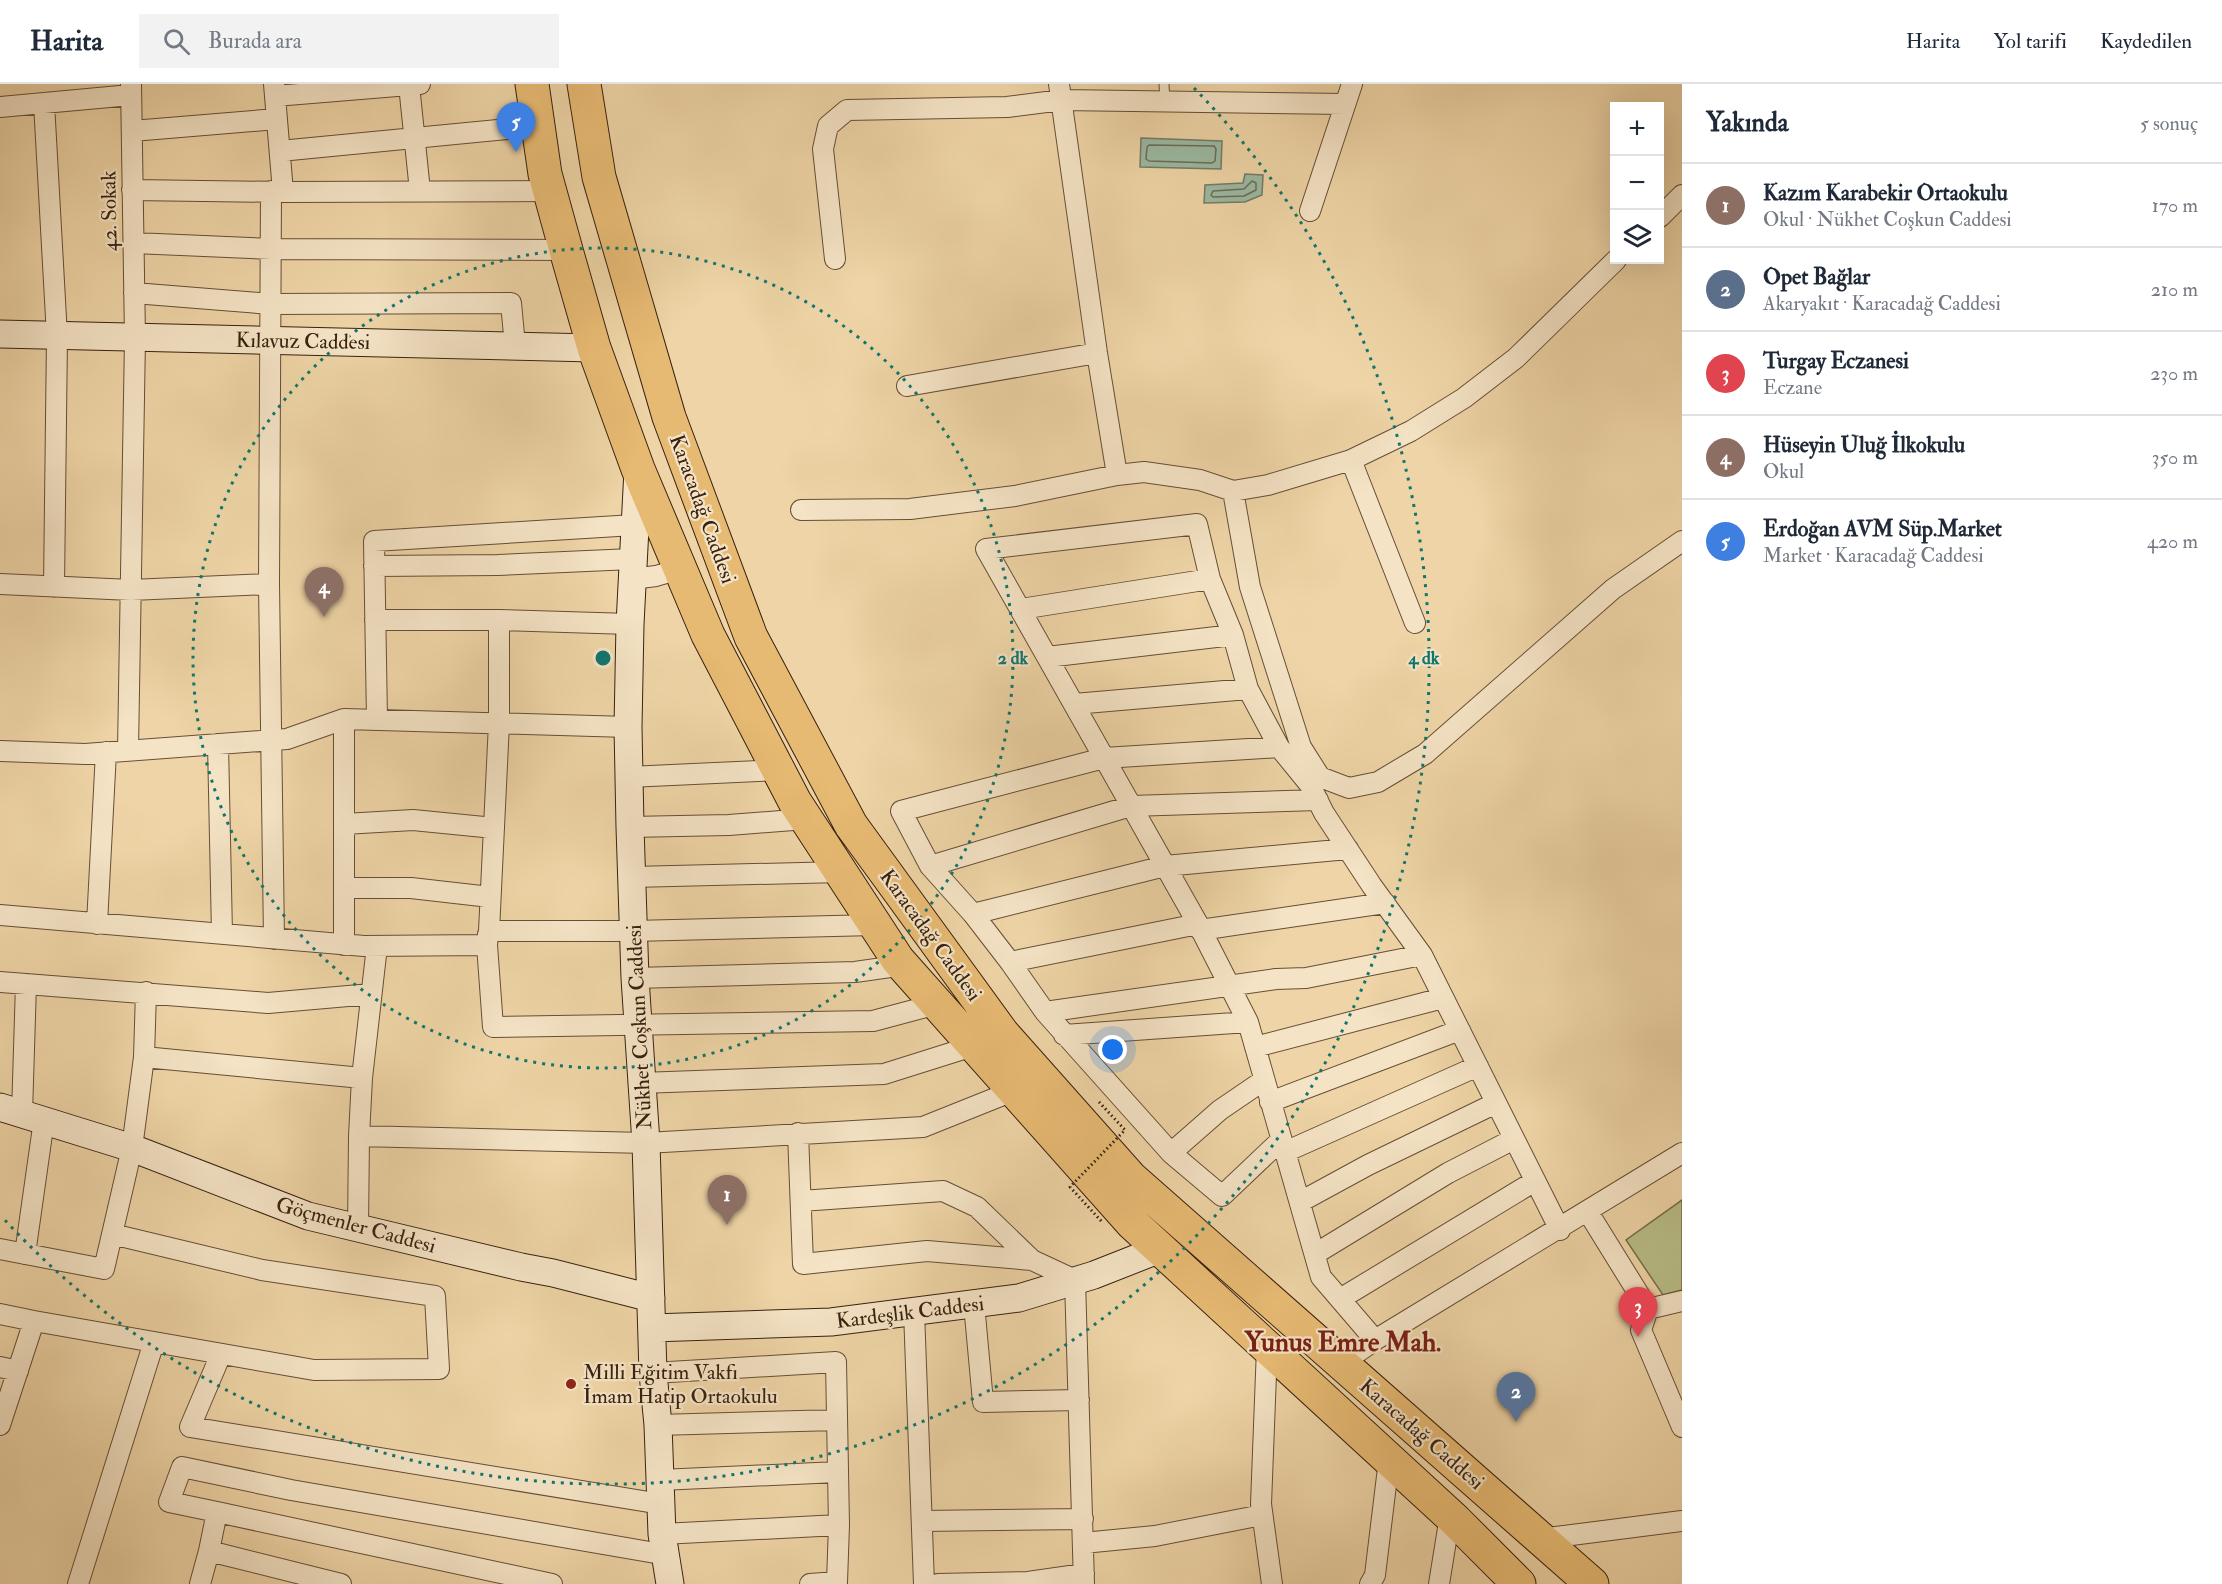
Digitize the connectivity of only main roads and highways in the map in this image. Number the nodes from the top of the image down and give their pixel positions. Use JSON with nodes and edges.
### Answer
{"nodes":[{"id":1,"x":532,"y":84,"type":"edge"},
{"id":2,"x":584,"y":84,"type":"edge"},
{"id":3,"x":1509,"y":1580,"type":"edge"},
{"id":4,"x":1592,"y":1584,"type":"edge"}],
"edges":[{"from":1,"to":3,"type":"highway","name":"Karacadağ Caddesi"},
{"from":2,"to":4,"type":"highway","name":"Karacadağ Caddesi"}]}
